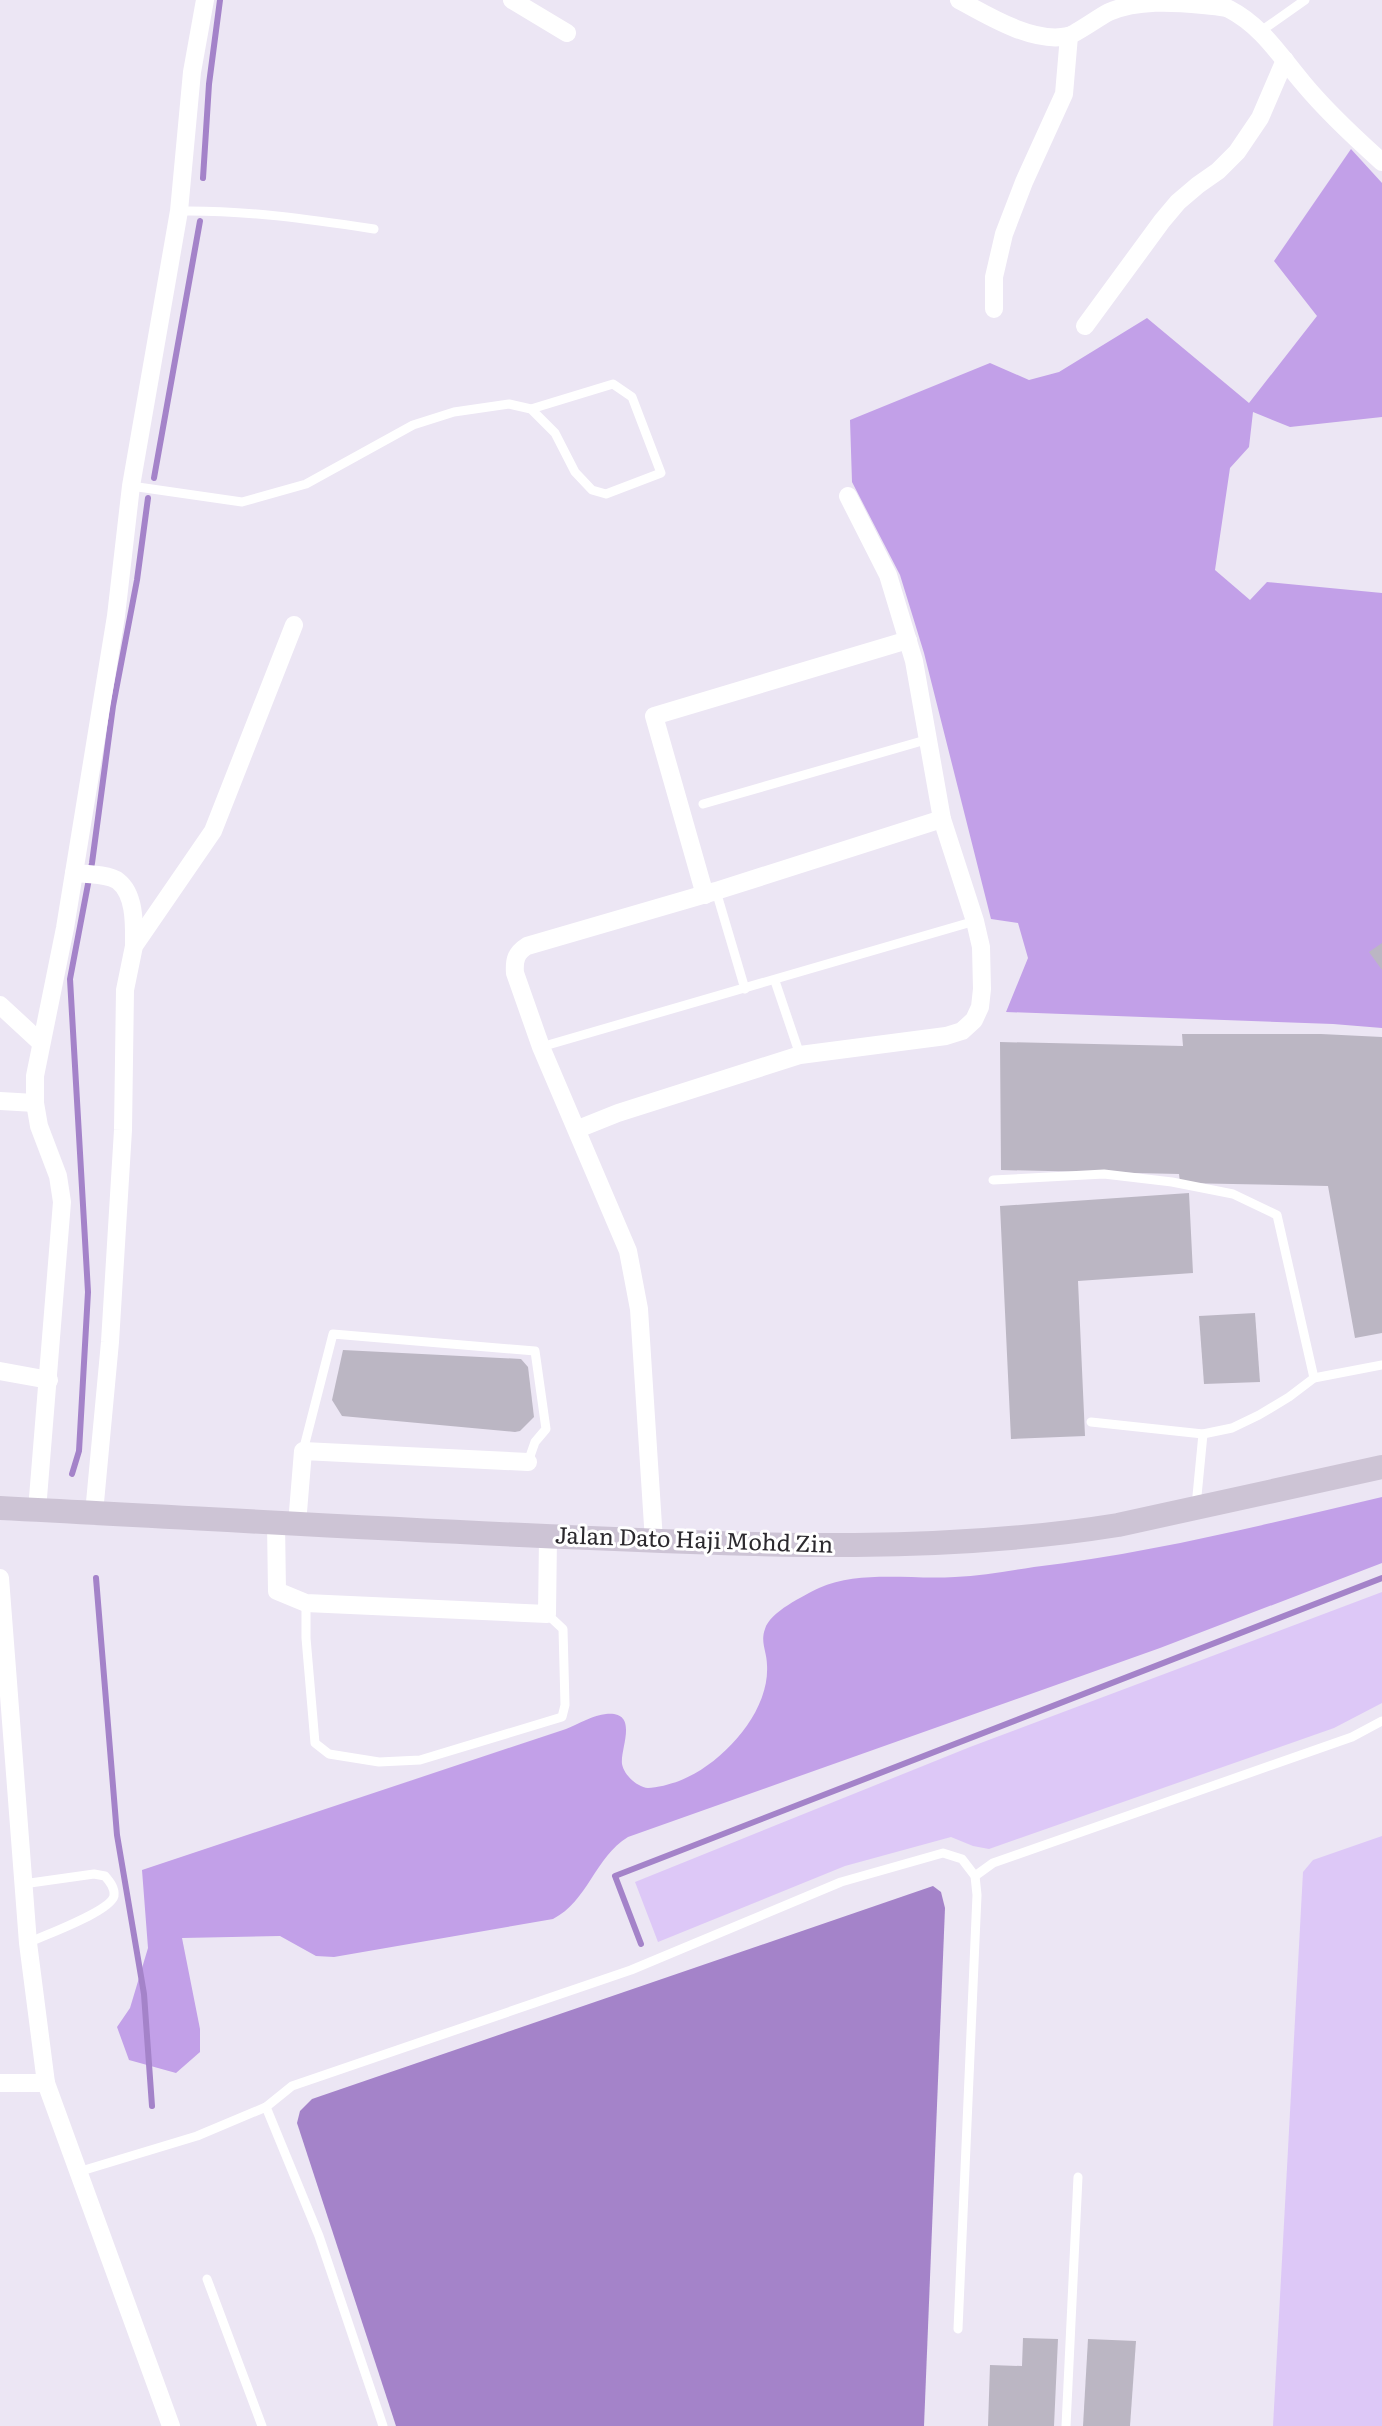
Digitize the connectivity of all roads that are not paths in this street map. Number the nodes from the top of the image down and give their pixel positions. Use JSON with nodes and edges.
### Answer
{"nodes":[{"id":1,"x":205,"y":0,"type":"edge"},
{"id":2,"x":512,"y":0,"type":"edge"},
{"id":3,"x":959,"y":0,"type":"edge"},
{"id":4,"x":1305,"y":0,"type":"edge"},
{"id":5,"x":1261,"y":31,"type":"junction"},
{"id":6,"x":567,"y":33,"type":"dead end"},
{"id":7,"x":1069,"y":36,"type":"junction"},
{"id":8,"x":1285,"y":60,"type":"junction"},
{"id":9,"x":1382,"y":162,"type":"edge"},
{"id":10,"x":179,"y":211,"type":"junction"},
{"id":11,"x":374,"y":229,"type":"dead end"},
{"id":12,"x":994,"y":309,"type":"dead end"},
{"id":13,"x":1085,"y":327,"type":"dead end"},
{"id":14,"x":531,"y":409,"type":"junction"},
{"id":15,"x":131,"y":486,"type":"junction"},
{"id":16,"x":848,"y":496,"type":"dead end"},
{"id":17,"x":294,"y":625,"type":"dead end"},
{"id":18,"x":908,"y":640,"type":"junction"},
{"id":19,"x":929,"y":739,"type":"junction"},
{"id":20,"x":703,"y":804,"type":"dead end"},
{"id":21,"x":942,"y":819,"type":"junction"},
{"id":22,"x":77,"y":874,"type":"junction"},
{"id":23,"x":711,"y":893,"type":"junction"},
{"id":24,"x":975,"y":921,"type":"junction"},
{"id":25,"x":134,"y":946,"type":"junction"},
{"id":26,"x":775,"y":981,"type":"junction"},
{"id":27,"x":745,"y":989,"type":"junction"},
{"id":28,"x":0,"y":1005,"type":"edge"},
{"id":29,"x":41,"y":1043,"type":"junction"},
{"id":30,"x":541,"y":1047,"type":"junction"},
{"id":31,"x":800,"y":1055,"type":"junction"},
{"id":32,"x":0,"y":1101,"type":"edge"},
{"id":33,"x":35,"y":1103,"type":"junction"},
{"id":34,"x":578,"y":1129,"type":"junction"},
{"id":35,"x":993,"y":1180,"type":"dead end"},
{"id":36,"x":1382,"y":1365,"type":"edge"},
{"id":37,"x":0,"y":1371,"type":"edge"},
{"id":38,"x":1314,"y":1378,"type":"junction"},
{"id":39,"x":49,"y":1380,"type":"junction"},
{"id":40,"x":1091,"y":1422,"type":"dead end"},
{"id":41,"x":1203,"y":1434,"type":"junction"},
{"id":42,"x":303,"y":1451,"type":"junction"},
{"id":43,"x":528,"y":1462,"type":"joint"},
{"id":44,"x":1382,"y":1468,"type":"edge"},
{"id":45,"x":0,"y":1508,"type":"edge"},
{"id":46,"x":1196,"y":1509,"type":"junction"},
{"id":47,"x":37,"y":1510,"type":"junction"},
{"id":48,"x":94,"y":1513,"type":"junction"},
{"id":49,"x":286,"y":1524,"type":"junction"},
{"id":50,"x":548,"y":1536,"type":"junction"},
{"id":51,"x":654,"y":1541,"type":"junction"},
{"id":52,"x":0,"y":1578,"type":"edge"},
{"id":53,"x":306,"y":1603,"type":"junction"},
{"id":54,"x":547,"y":1614,"type":"junction"},
{"id":55,"x":1382,"y":1721,"type":"edge"},
{"id":56,"x":975,"y":1876,"type":"junction"},
{"id":57,"x":23,"y":1884,"type":"junction"},
{"id":58,"x":28,"y":1942,"type":"junction"},
{"id":59,"x":0,"y":2083,"type":"edge"},
{"id":60,"x":46,"y":2083,"type":"junction"},
{"id":61,"x":266,"y":2107,"type":"junction"},
{"id":62,"x":78,"y":2172,"type":"junction"},
{"id":63,"x":1078,"y":2177,"type":"dead end"},
{"id":64,"x":207,"y":2279,"type":"dead end"},
{"id":65,"x":958,"y":2329,"type":"dead end"},
{"id":66,"x":171,"y":2426,"type":"edge"},
{"id":67,"x":262,"y":2426,"type":"edge"},
{"id":68,"x":383,"y":2426,"type":"edge"},
{"id":69,"x":1066,"y":2426,"type":"edge"}],
"edges":[{"from":1,"to":10,"type":"street"},
{"from":2,"to":6,"type":"street"},
{"from":3,"to":7,"type":"street"},
{"from":4,"to":5,"type":"lane"},
{"from":5,"to":7,"type":"street"},
{"from":5,"to":8,"type":"street"},
{"from":7,"to":12,"type":"street"},
{"from":8,"to":9,"type":"street"},
{"from":8,"to":13,"type":"street"},
{"from":10,"to":11,"type":"lane"},
{"from":10,"to":15,"type":"street"},
{"from":14,"to":14,"type":"lane"},
{"from":14,"to":15,"type":"lane"},
{"from":15,"to":22,"type":"street"},
{"from":16,"to":18,"type":"street"},
{"from":17,"to":25,"type":"street"},
{"from":18,"to":19,"type":"street"},
{"from":18,"to":23,"type":"street"},
{"from":19,"to":20,"type":"lane"},
{"from":19,"to":21,"type":"street"},
{"from":21,"to":23,"type":"street"},
{"from":21,"to":24,"type":"street"},
{"from":22,"to":25,"type":"street"},
{"from":22,"to":29,"type":"street"},
{"from":23,"to":27,"type":"lane"},
{"from":23,"to":30,"type":"street"},
{"from":24,"to":26,"type":"lane"},
{"from":24,"to":31,"type":"street"},
{"from":25,"to":48,"type":"street"},
{"from":26,"to":27,"type":"lane"},
{"from":26,"to":31,"type":"lane"},
{"from":27,"to":30,"type":"lane"},
{"from":28,"to":29,"type":"street"},
{"from":29,"to":33,"type":"street"},
{"from":30,"to":34,"type":"street"},
{"from":31,"to":34,"type":"street"},
{"from":32,"to":33,"type":"street"},
{"from":33,"to":39,"type":"street"},
{"from":34,"to":51,"type":"street"},
{"from":35,"to":38,"type":"lane"},
{"from":36,"to":38,"type":"lane"},
{"from":37,"to":39,"type":"street"},
{"from":38,"to":41,"type":"lane"},
{"from":39,"to":47,"type":"street"},
{"from":40,"to":41,"type":"lane"},
{"from":41,"to":46,"type":"lane"},
{"from":42,"to":43,"type":"street"},
{"from":42,"to":43,"type":"lane"},
{"from":42,"to":49,"type":"street"},
{"from":44,"to":46,"type":"main road","name":"Jalan Dato Haji Mohd Zin"},
{"from":45,"to":47,"type":"main road","name":"Jalan Dato Haji Mohd Zin"},
{"from":46,"to":51,"type":"main road","name":"Jalan Dato Haji Mohd Zin"},
{"from":47,"to":48,"type":"main road","name":"Jalan Dato Haji Mohd Zin"},
{"from":48,"to":49,"type":"main road","name":"Jalan Dato Haji Mohd Zin"},
{"from":49,"to":50,"type":"main road","name":"Jalan Dato Haji Mohd Zin"},
{"from":49,"to":53,"type":"street"},
{"from":50,"to":51,"type":"main road","name":"Jalan Dato Haji Mohd Zin"},
{"from":50,"to":54,"type":"street"},
{"from":52,"to":57,"type":"street"},
{"from":53,"to":54,"type":"street"},
{"from":53,"to":54,"type":"lane"},
{"from":55,"to":56,"type":"lane"},
{"from":56,"to":61,"type":"lane"},
{"from":56,"to":65,"type":"lane"},
{"from":57,"to":58,"type":"street"},
{"from":57,"to":58,"type":"lane"},
{"from":58,"to":60,"type":"street"},
{"from":59,"to":60,"type":"street"},
{"from":60,"to":62,"type":"street"},
{"from":61,"to":62,"type":"lane"},
{"from":61,"to":68,"type":"lane"},
{"from":62,"to":66,"type":"street"},
{"from":63,"to":69,"type":"lane"},
{"from":64,"to":67,"type":"lane"}]}
